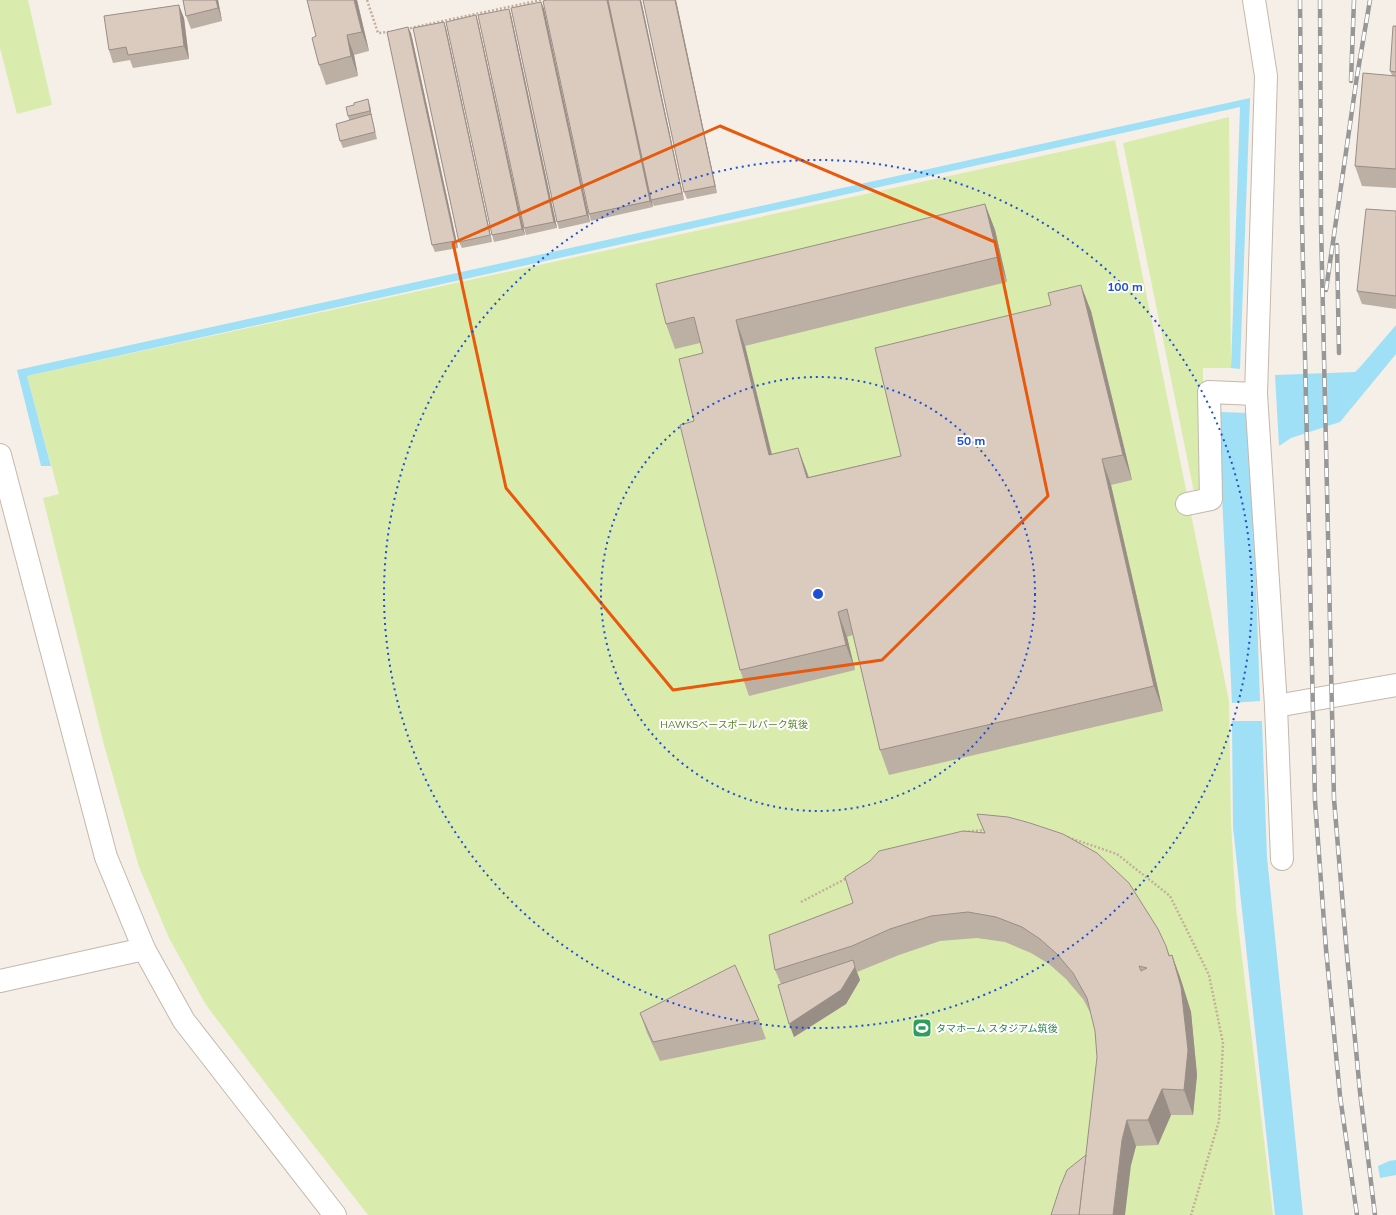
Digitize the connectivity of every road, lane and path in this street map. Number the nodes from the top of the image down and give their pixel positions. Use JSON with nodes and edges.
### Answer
{"nodes":[{"id":1,"x":367,"y":0,"type":"edge"},
{"id":2,"x":541,"y":0,"type":"edge"},
{"id":3,"x":1254,"y":0,"type":"edge"},
{"id":4,"x":406,"y":29,"type":"edge"},
{"id":5,"x":391,"y":32,"type":"edge"},
{"id":6,"x":1256,"y":394,"type":"junction"},
{"id":7,"x":0,"y":455,"type":"edge"},
{"id":8,"x":1187,"y":504,"type":"dead end"},
{"id":9,"x":1396,"y":685,"type":"edge"},
{"id":10,"x":1276,"y":706,"type":"junction"},
{"id":11,"x":990,"y":829,"type":"edge"},
{"id":12,"x":960,"y":833,"type":"edge"},
{"id":13,"x":1058,"y":833,"type":"edge"},
{"id":14,"x":1282,"y":859,"type":"dead end"},
{"id":15,"x":856,"y":873,"type":"edge"},
{"id":16,"x":801,"y":902,"type":"dead end"},
{"id":17,"x":144,"y":949,"type":"junction"},
{"id":18,"x":0,"y":981,"type":"edge"},
{"id":19,"x":335,"y":1215,"type":"edge"},
{"id":20,"x":1191,"y":1215,"type":"edge"}],
"edges":[{"from":1,"to":5,"type":"path"},
{"from":2,"to":4,"type":"path"},
{"from":3,"to":6,"type":"street"},
{"from":6,"to":8,"type":"street"},
{"from":6,"to":10,"type":"street"},
{"from":7,"to":17,"type":"street"},
{"from":9,"to":10,"type":"street"},
{"from":10,"to":14,"type":"street"},
{"from":11,"to":12,"type":"path"},
{"from":13,"to":20,"type":"path"},
{"from":15,"to":16,"type":"path"},
{"from":17,"to":18,"type":"street"},
{"from":17,"to":19,"type":"street"}]}
